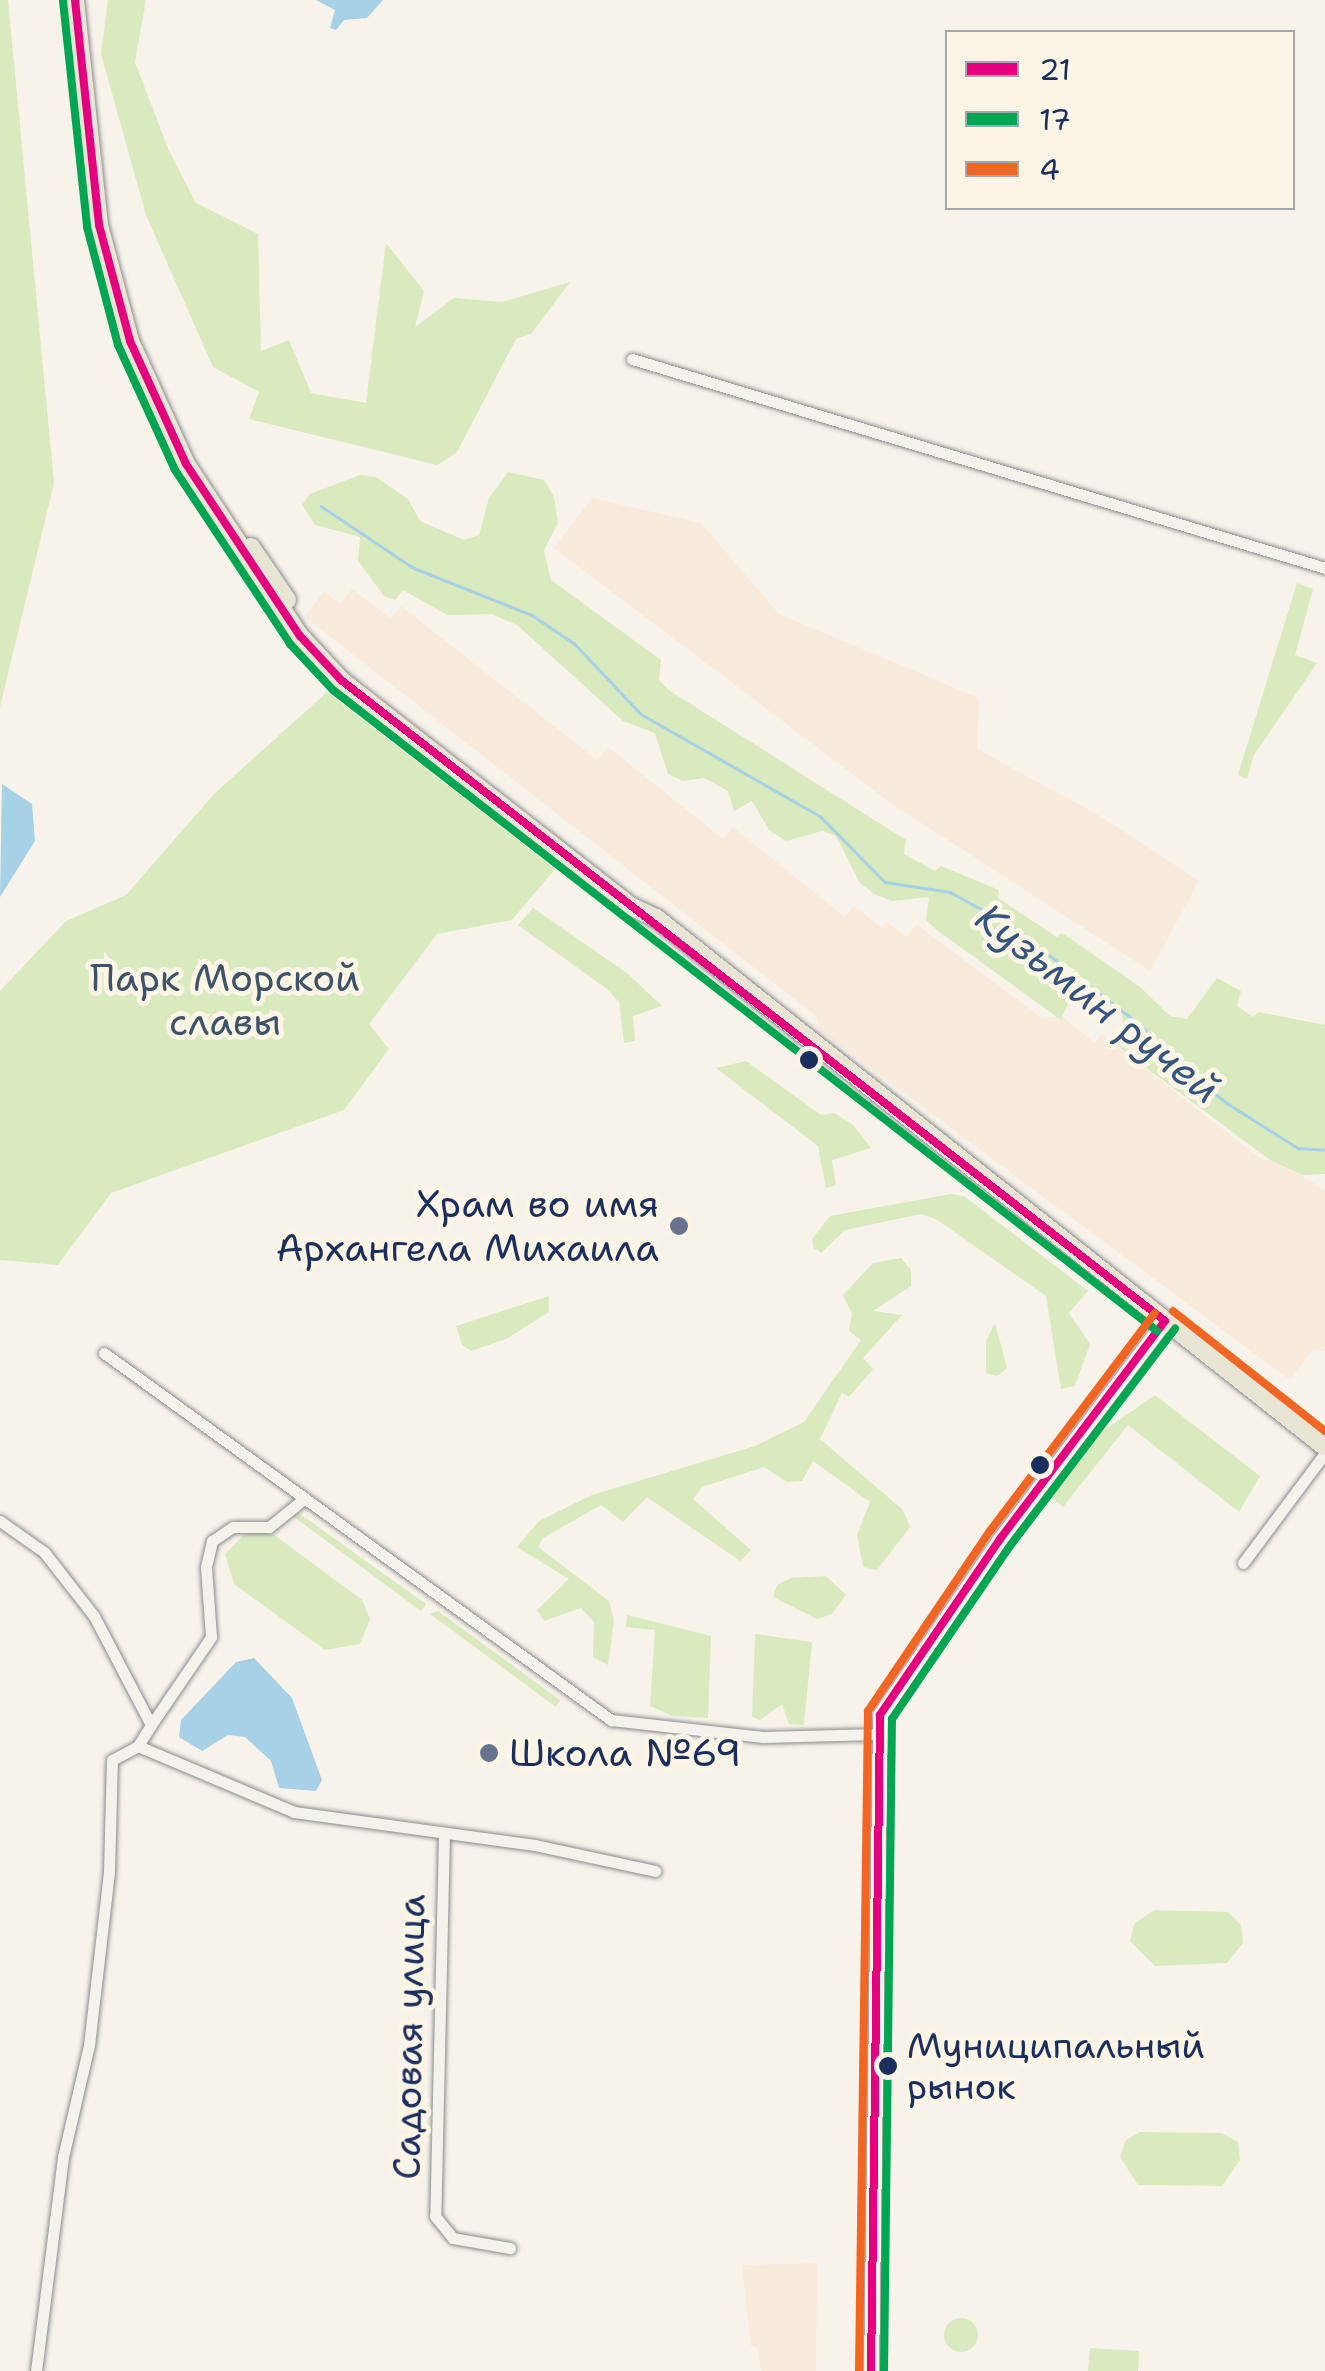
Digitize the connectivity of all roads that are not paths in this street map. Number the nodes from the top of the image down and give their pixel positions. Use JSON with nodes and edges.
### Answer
{"nodes":[{"id":1,"x":75,"y":0,"type":"edge"},
{"id":2,"x":87,"y":0,"type":"edge"},
{"id":3,"x":632,"y":359,"type":"dead end"},
{"id":4,"x":1325,"y":568,"type":"edge"},
{"id":5,"x":656,"y":918,"type":"junction"},
{"id":6,"x":1166,"y":1321,"type":"junction"},
{"id":7,"x":104,"y":1353,"type":"dead end"},
{"id":8,"x":1325,"y":1450,"type":"edge"},
{"id":9,"x":305,"y":1498,"type":"junction"},
{"id":10,"x":0,"y":1521,"type":"edge"},
{"id":11,"x":1244,"y":1563,"type":"dead end"},
{"id":12,"x":152,"y":1725,"type":"junction"},
{"id":13,"x":877,"y":1734,"type":"junction"},
{"id":14,"x":138,"y":1746,"type":"junction"},
{"id":15,"x":444,"y":1834,"type":"junction"},
{"id":16,"x":655,"y":1871,"type":"dead end"},
{"id":17,"x":510,"y":2248,"type":"dead end"},
{"id":18,"x":36,"y":2371,"type":"edge"},
{"id":19,"x":871,"y":2371,"type":"edge"}],
"edges":[{"from":1,"to":5,"type":"main road"},
{"from":2,"to":5,"type":"main road"},
{"from":3,"to":4,"type":"street"},
{"from":5,"to":6,"type":"main road"},
{"from":6,"to":8,"type":"main road"},
{"from":6,"to":13,"type":"main road"},
{"from":7,"to":9,"type":"street"},
{"from":8,"to":11,"type":"street"},
{"from":9,"to":12,"type":"street"},
{"from":9,"to":13,"type":"street"},
{"from":10,"to":12,"type":"street"},
{"from":12,"to":14,"type":"street"},
{"from":13,"to":19,"type":"main road"},
{"from":14,"to":15,"type":"street"},
{"from":14,"to":18,"type":"street"},
{"from":15,"to":16,"type":"street"},
{"from":15,"to":17,"type":"street","name":"Садовая улица"}]}
